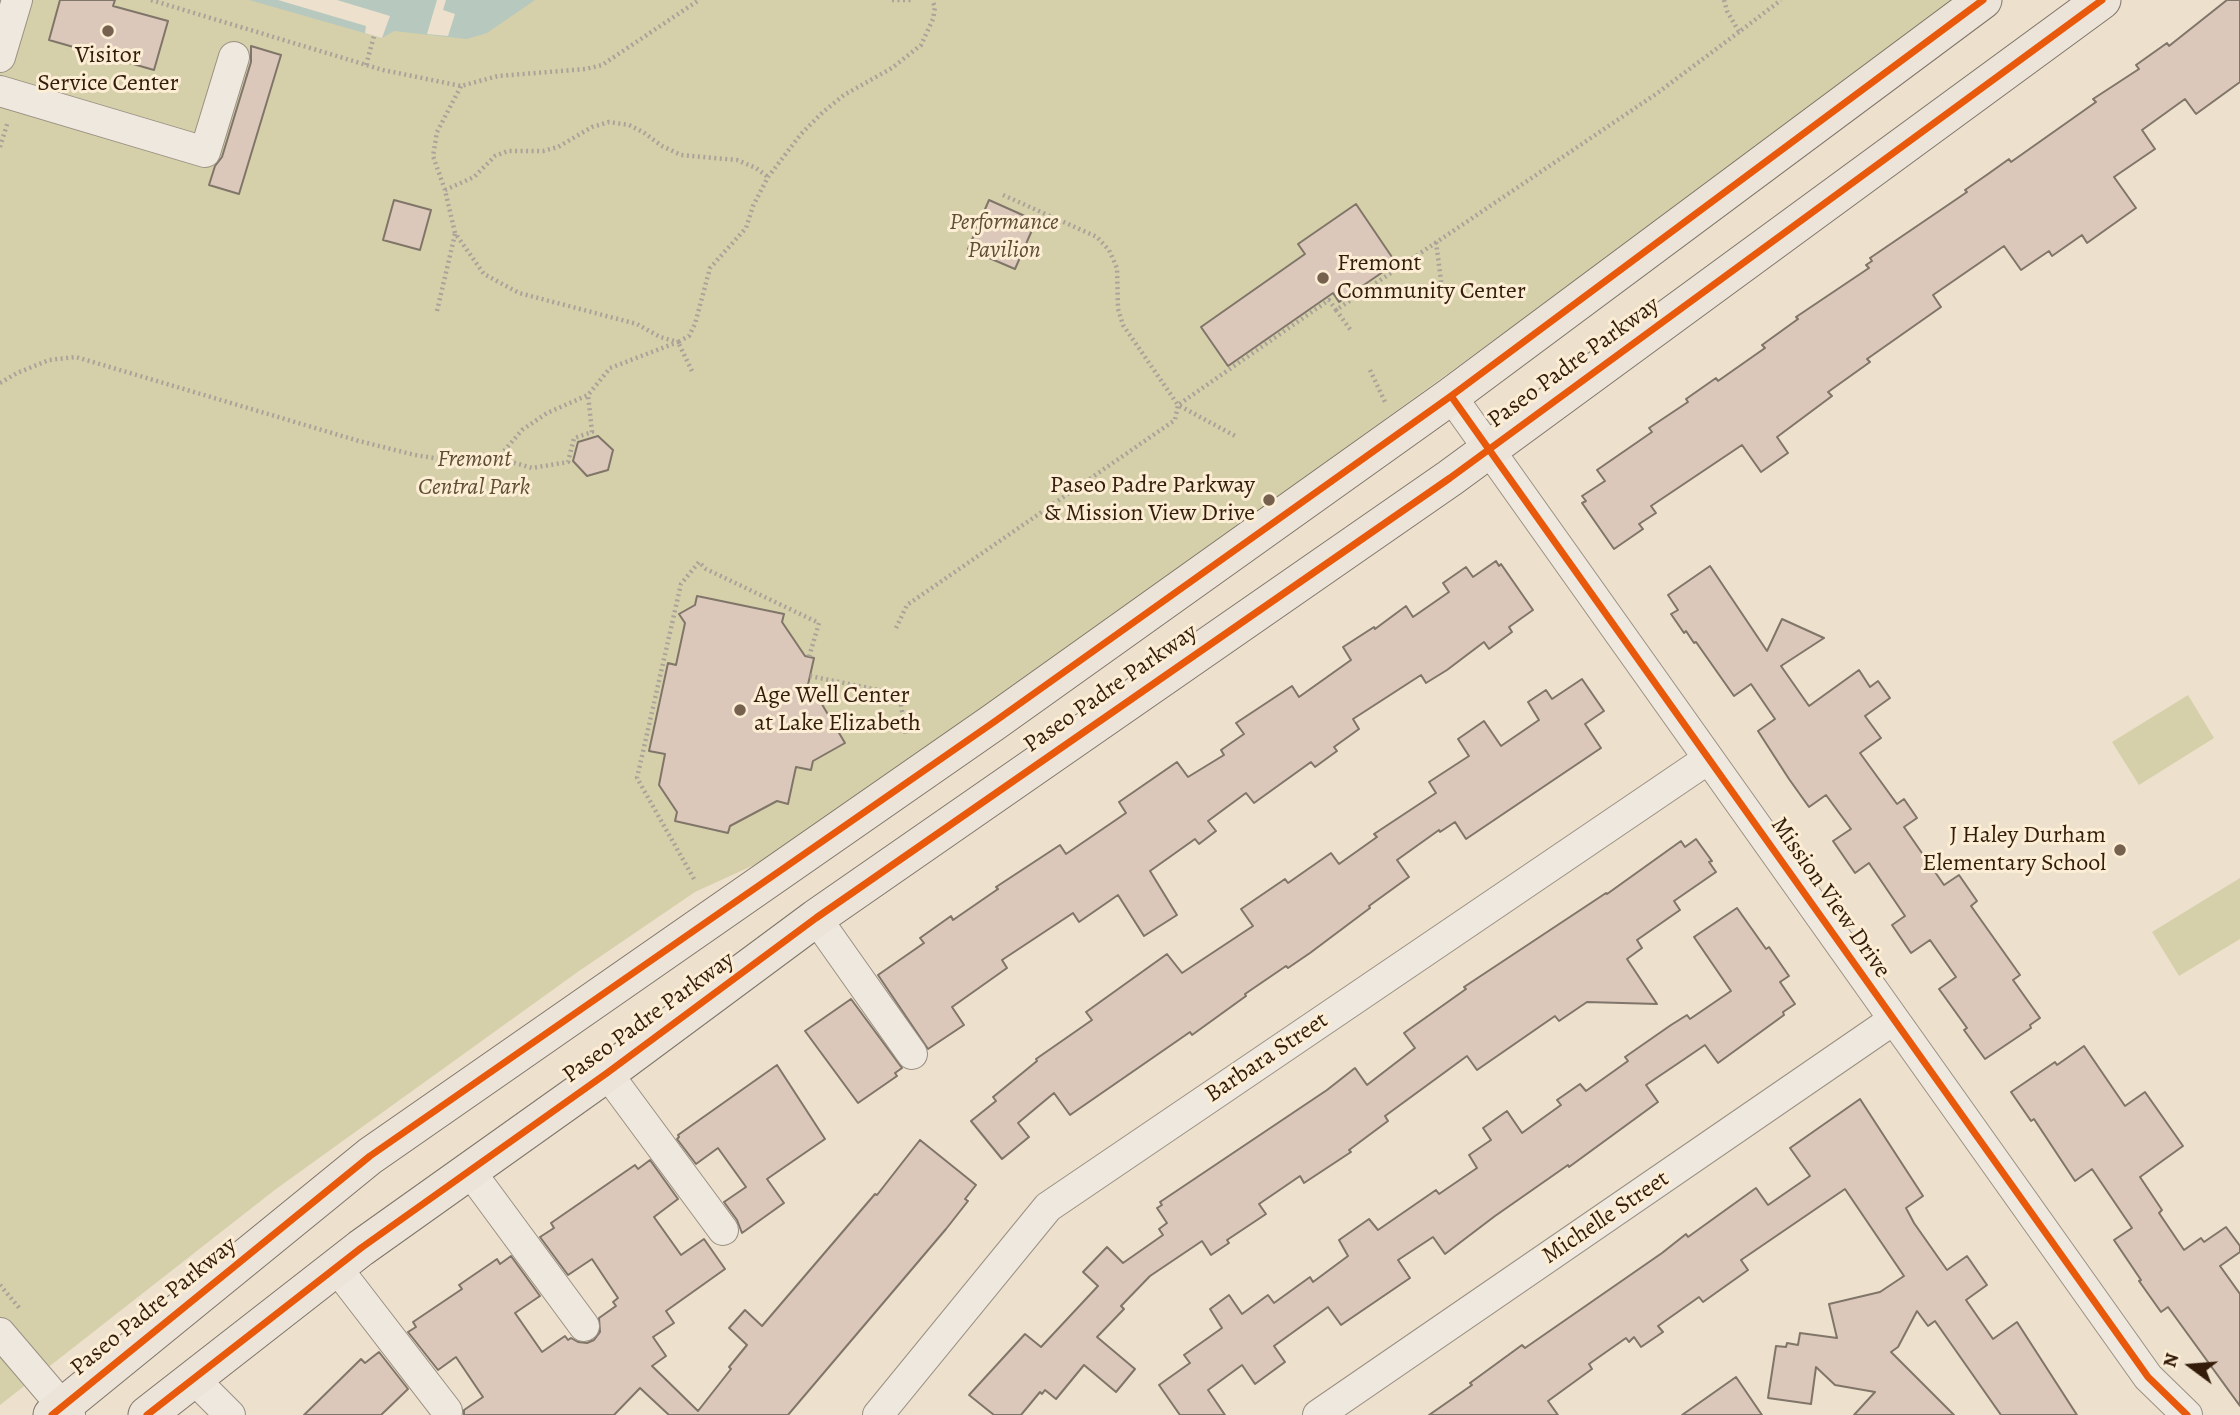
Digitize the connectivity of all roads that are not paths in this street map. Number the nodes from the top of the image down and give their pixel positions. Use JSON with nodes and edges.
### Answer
{"nodes":[{"id":1,"x":17,"y":0,"type":"edge"},
{"id":2,"x":1983,"y":0,"type":"edge"},
{"id":3,"x":2102,"y":0,"type":"edge"},
{"id":4,"x":0,"y":57,"type":"edge"},
{"id":5,"x":234,"y":57,"type":"dead end"},
{"id":6,"x":0,"y":91,"type":"edge"},
{"id":7,"x":1451,"y":396,"type":"junction"},
{"id":8,"x":1489,"y":449,"type":"junction"},
{"id":9,"x":1708,"y":759,"type":"junction"},
{"id":10,"x":816,"y":919,"type":"junction"},
{"id":11,"x":1893,"y":1020,"type":"junction"},
{"id":12,"x":912,"y":1054,"type":"dead end"},
{"id":13,"x":607,"y":1073,"type":"junction"},
{"id":14,"x":469,"y":1170,"type":"junction"},
{"id":15,"x":723,"y":1230,"type":"dead end"},
{"id":16,"x":336,"y":1267,"type":"junction"},
{"id":17,"x":584,"y":1326,"type":"dead end"},
{"id":18,"x":0,"y":1333,"type":"edge"},
{"id":19,"x":193,"y":1378,"type":"junction"},
{"id":20,"x":447,"y":1411,"type":"dead end"},
{"id":21,"x":61,"y":1412,"type":"edge"},
{"id":22,"x":147,"y":1415,"type":"edge"},
{"id":23,"x":230,"y":1415,"type":"edge"},
{"id":24,"x":878,"y":1415,"type":"edge"},
{"id":25,"x":1318,"y":1415,"type":"edge"},
{"id":26,"x":2187,"y":1415,"type":"edge"}],
"edges":[{"from":1,"to":4,"type":"street"},
{"from":2,"to":7,"type":"main road","name":"Paseo Padre Parkway"},
{"from":3,"to":8,"type":"main road","name":"Paseo Padre Parkway"},
{"from":5,"to":6,"type":"street"},
{"from":7,"to":8,"type":"street","name":"Mission View Drive"},
{"from":7,"to":21,"type":"main road","name":"Paseo Padre Parkway"},
{"from":8,"to":9,"type":"street","name":"Mission View Drive"},
{"from":8,"to":10,"type":"main road","name":"Paseo Padre Parkway"},
{"from":9,"to":11,"type":"street","name":"Mission View Drive"},
{"from":9,"to":24,"type":"street","name":"Barbara Street"},
{"from":10,"to":12,"type":"street"},
{"from":10,"to":13,"type":"main road","name":"Paseo Padre Parkway"},
{"from":11,"to":25,"type":"street","name":"Michelle Street"},
{"from":11,"to":26,"type":"street","name":"Mission View Drive"},
{"from":13,"to":14,"type":"main road","name":"Paseo Padre Parkway"},
{"from":13,"to":15,"type":"street"},
{"from":14,"to":16,"type":"main road","name":"Paseo Padre Parkway"},
{"from":14,"to":17,"type":"street"},
{"from":16,"to":19,"type":"main road","name":"Paseo Padre Parkway"},
{"from":16,"to":20,"type":"street"},
{"from":18,"to":21,"type":"street"},
{"from":19,"to":22,"type":"main road","name":"Paseo Padre Parkway"},
{"from":19,"to":23,"type":"street"}]}
